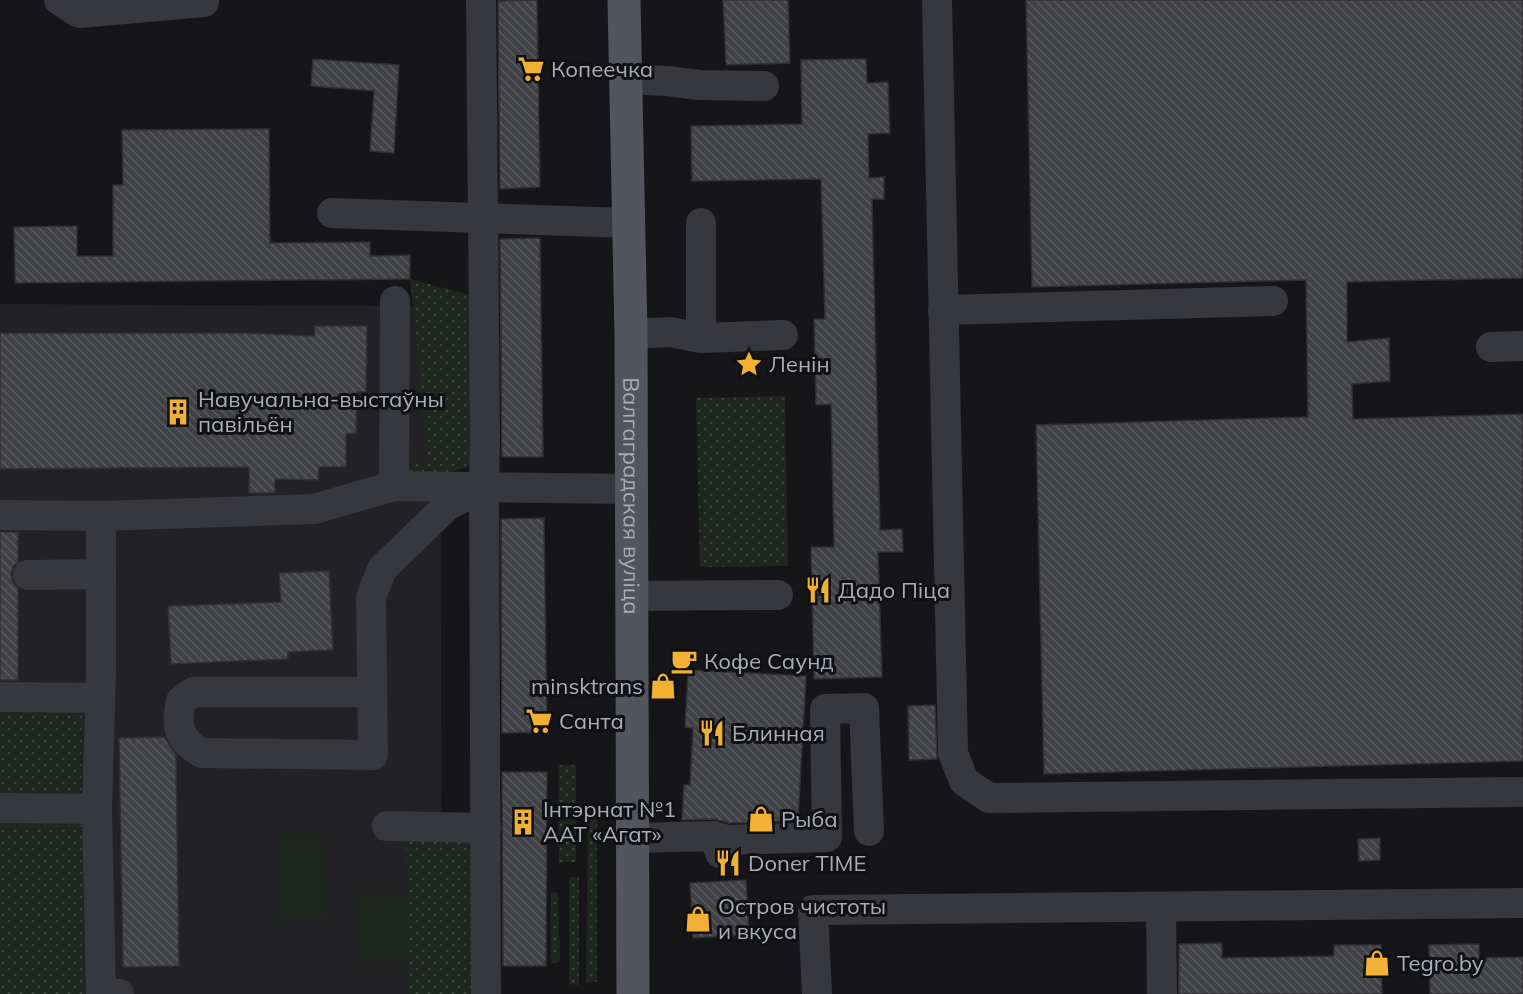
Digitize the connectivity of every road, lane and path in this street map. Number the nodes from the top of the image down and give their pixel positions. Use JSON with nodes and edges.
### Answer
{"nodes":[{"id":1,"x":59,"y":0,"type":"edge"},
{"id":2,"x":204,"y":0,"type":"edge"},
{"id":3,"x":481,"y":0,"type":"edge"},
{"id":4,"x":624,"y":0,"type":"edge"},
{"id":5,"x":937,"y":0,"type":"edge"},
{"id":6,"x":626,"y":79,"type":"junction"},
{"id":7,"x":764,"y":86,"type":"dead end"},
{"id":8,"x":332,"y":213,"type":"dead end"},
{"id":9,"x":482,"y":218,"type":"junction"},
{"id":10,"x":628,"y":223,"type":"junction"},
{"id":11,"x":700,"y":223,"type":"dead end"},
{"id":12,"x":395,"y":301,"type":"dead end"},
{"id":13,"x":1273,"y":301,"type":"dead end"},
{"id":14,"x":943,"y":310,"type":"junction"},
{"id":15,"x":631,"y":334,"type":"junction"},
{"id":16,"x":783,"y":335,"type":"dead end"},
{"id":17,"x":701,"y":338,"type":"junction"},
{"id":18,"x":1523,"y":346,"type":"edge"},
{"id":19,"x":1491,"y":347,"type":"dead end"},
{"id":20,"x":394,"y":486,"type":"junction"},
{"id":21,"x":483,"y":487,"type":"junction"},
{"id":22,"x":631,"y":489,"type":"junction"},
{"id":23,"x":0,"y":515,"type":"edge"},
{"id":24,"x":101,"y":516,"type":"junction"},
{"id":25,"x":101,"y":574,"type":"junction"},
{"id":26,"x":28,"y":575,"type":"dead end"},
{"id":27,"x":777,"y":595,"type":"dead end"},
{"id":28,"x":631,"y":596,"type":"junction"},
{"id":29,"x":372,"y":692,"type":"junction"},
{"id":30,"x":0,"y":697,"type":"edge"},
{"id":31,"x":100,"y":698,"type":"junction"},
{"id":32,"x":1523,"y":792,"type":"edge"},
{"id":33,"x":0,"y":808,"type":"edge"},
{"id":34,"x":97,"y":809,"type":"junction"},
{"id":35,"x":387,"y":826,"type":"dead end"},
{"id":36,"x":486,"y":828,"type":"junction"},
{"id":37,"x":869,"y":831,"type":"dead end"},
{"id":38,"x":714,"y":836,"type":"junction"},
{"id":39,"x":632,"y":838,"type":"junction"},
{"id":40,"x":771,"y":853,"type":"dead end"},
{"id":41,"x":1523,"y":903,"type":"edge"},
{"id":42,"x":1161,"y":907,"type":"junction"},
{"id":43,"x":107,"y":994,"type":"edge"},
{"id":44,"x":486,"y":994,"type":"edge"},
{"id":45,"x":633,"y":994,"type":"edge"},
{"id":46,"x":817,"y":994,"type":"edge"},
{"id":47,"x":1162,"y":994,"type":"edge"}],
"edges":[{"from":1,"to":2,"type":"lane"},
{"from":3,"to":9,"type":"lane"},
{"from":4,"to":6,"type":"main road","name":"Валгаградская вуліца"},
{"from":5,"to":14,"type":"lane"},
{"from":6,"to":7,"type":"lane"},
{"from":6,"to":10,"type":"main road","name":"Валгаградская вуліца"},
{"from":8,"to":9,"type":"lane"},
{"from":9,"to":10,"type":"lane"},
{"from":9,"to":21,"type":"lane"},
{"from":10,"to":15,"type":"main road","name":"Валгаградская вуліца"},
{"from":11,"to":17,"type":"lane"},
{"from":12,"to":20,"type":"lane"},
{"from":13,"to":14,"type":"lane"},
{"from":14,"to":32,"type":"lane"},
{"from":15,"to":17,"type":"lane"},
{"from":15,"to":22,"type":"main road","name":"Валгаградская вуліца"},
{"from":16,"to":17,"type":"lane"},
{"from":18,"to":19,"type":"lane"},
{"from":20,"to":21,"type":"lane"},
{"from":20,"to":24,"type":"lane"},
{"from":21,"to":22,"type":"lane"},
{"from":21,"to":29,"type":"lane"},
{"from":21,"to":36,"type":"lane"},
{"from":22,"to":28,"type":"main road","name":"Валгаградская вуліца"},
{"from":23,"to":24,"type":"lane"},
{"from":24,"to":25,"type":"lane"},
{"from":25,"to":26,"type":"lane"},
{"from":25,"to":31,"type":"lane"},
{"from":27,"to":28,"type":"lane"},
{"from":28,"to":39,"type":"main road","name":"Валгаградская вуліца"},
{"from":29,"to":29,"type":"lane"},
{"from":30,"to":31,"type":"lane"},
{"from":31,"to":34,"type":"lane"},
{"from":33,"to":34,"type":"lane"},
{"from":34,"to":43,"type":"lane"},
{"from":35,"to":36,"type":"lane"},
{"from":36,"to":44,"type":"lane"},
{"from":37,"to":38,"type":"lane"},
{"from":38,"to":39,"type":"lane"},
{"from":38,"to":40,"type":"lane"},
{"from":39,"to":45,"type":"main road","name":"Валгаградская вуліца"},
{"from":41,"to":42,"type":"lane"},
{"from":42,"to":46,"type":"lane"},
{"from":42,"to":47,"type":"lane"}]}
